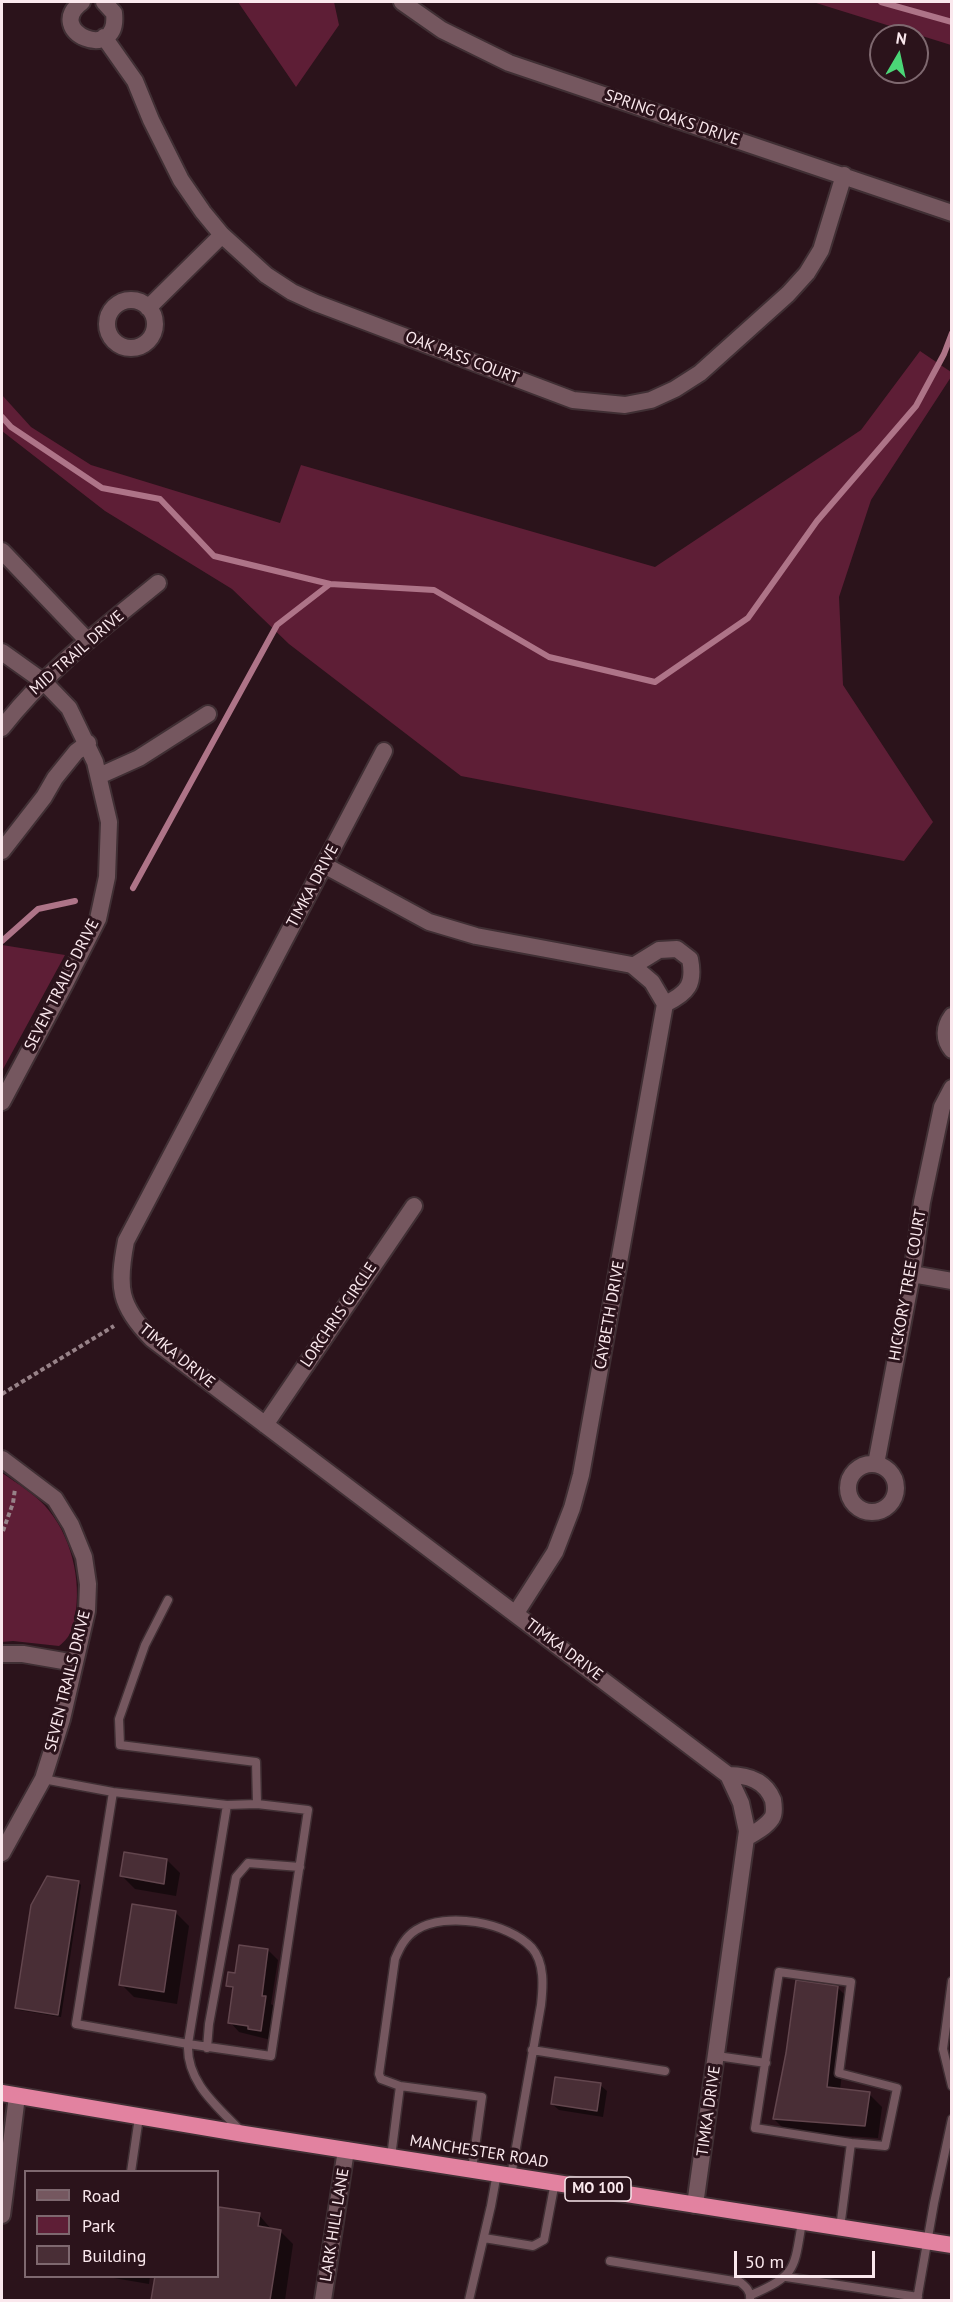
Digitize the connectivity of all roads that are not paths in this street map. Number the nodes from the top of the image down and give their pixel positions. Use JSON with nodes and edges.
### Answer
{"nodes":[{"id":1,"x":82,"y":2,"type":"edge"},
{"id":2,"x":104,"y":2,"type":"edge"},
{"id":3,"x":402,"y":2,"type":"edge"},
{"id":4,"x":104,"y":37,"type":"junction"},
{"id":5,"x":844,"y":176,"type":"junction"},
{"id":6,"x":951,"y":213,"type":"edge"},
{"id":7,"x":222,"y":235,"type":"junction"},
{"id":8,"x":148,"y":308,"type":"dead end"},
{"id":9,"x":2,"y":551,"type":"edge"},
{"id":10,"x":158,"y":583,"type":"dead end"},
{"id":11,"x":88,"y":641,"type":"junction"},
{"id":12,"x":2,"y":652,"type":"edge"},
{"id":13,"x":44,"y":682,"type":"junction"},
{"id":14,"x":208,"y":714,"type":"dead end"},
{"id":15,"x":2,"y":728,"type":"edge"},
{"id":16,"x":88,"y":743,"type":"junction"},
{"id":17,"x":384,"y":751,"type":"dead end"},
{"id":18,"x":99,"y":776,"type":"junction"},
{"id":19,"x":2,"y":851,"type":"edge"},
{"id":20,"x":324,"y":865,"type":"junction"},
{"id":21,"x":633,"y":966,"type":"junction"},
{"id":22,"x":665,"y":1004,"type":"junction"},
{"id":23,"x":951,"y":1016,"type":"edge"},
{"id":24,"x":951,"y":1050,"type":"edge"},
{"id":25,"x":951,"y":1088,"type":"edge"},
{"id":26,"x":2,"y":1102,"type":"edge"},
{"id":27,"x":414,"y":1206,"type":"dead end"},
{"id":28,"x":912,"y":1274,"type":"junction"},
{"id":29,"x":951,"y":1281,"type":"edge"},
{"id":30,"x":265,"y":1425,"type":"junction"},
{"id":31,"x":2,"y":1459,"type":"edge"},
{"id":32,"x":876,"y":1464,"type":"dead end"},
{"id":33,"x":168,"y":1600,"type":"dead end"},
{"id":34,"x":516,"y":1613,"type":"junction"},
{"id":35,"x":2,"y":1654,"type":"edge"},
{"id":36,"x":75,"y":1663,"type":"junction"},
{"id":37,"x":728,"y":1775,"type":"junction"},
{"id":38,"x":43,"y":1779,"type":"junction"},
{"id":39,"x":113,"y":1792,"type":"junction"},
{"id":40,"x":257,"y":1804,"type":"junction"},
{"id":41,"x":227,"y":1805,"type":"junction"},
{"id":42,"x":746,"y":1838,"type":"junction"},
{"id":43,"x":2,"y":1853,"type":"edge"},
{"id":44,"x":300,"y":1867,"type":"junction"},
{"id":45,"x":951,"y":1982,"type":"edge"},
{"id":46,"x":188,"y":2044,"type":"junction"},
{"id":47,"x":207,"y":2048,"type":"junction"},
{"id":48,"x":532,"y":2050,"type":"junction"},
{"id":49,"x":717,"y":2056,"type":"junction"},
{"id":50,"x":766,"y":2063,"type":"junction"},
{"id":51,"x":665,"y":2071,"type":"dead end"},
{"id":52,"x":400,"y":2086,"type":"junction"},
{"id":53,"x":951,"y":2086,"type":"edge"},
{"id":54,"x":9,"y":2095,"type":"edge"},
{"id":55,"x":139,"y":2117,"type":"junction"},
{"id":56,"x":951,"y":2126,"type":"edge"},
{"id":57,"x":244,"y":2134,"type":"junction"},
{"id":58,"x":851,"y":2143,"type":"junction"},
{"id":59,"x":346,"y":2150,"type":"junction"},
{"id":60,"x":391,"y":2157,"type":"junction"},
{"id":61,"x":472,"y":2169,"type":"junction"},
{"id":62,"x":131,"y":2170,"type":"edge"},
{"id":63,"x":504,"y":2174,"type":"junction"},
{"id":64,"x":555,"y":2182,"type":"junction"},
{"id":65,"x":695,"y":2205,"type":"junction"},
{"id":66,"x":2,"y":2215,"type":"edge"},
{"id":67,"x":802,"y":2222,"type":"junction"},
{"id":68,"x":840,"y":2228,"type":"junction"},
{"id":69,"x":484,"y":2238,"type":"junction"},
{"id":70,"x":927,"y":2241,"type":"junction"},
{"id":71,"x":951,"y":2245,"type":"edge"},
{"id":72,"x":610,"y":2261,"type":"dead end"},
{"id":73,"x":786,"y":2277,"type":"junction"},
{"id":74,"x":750,"y":2298,"type":"edge"},
{"id":75,"x":917,"y":2299,"type":"edge"},
{"id":76,"x":323,"y":2301,"type":"edge"},
{"id":77,"x":469,"y":2301,"type":"edge"}],
"edges":[{"from":1,"to":4,"type":"street"},
{"from":2,"to":4,"type":"street"},
{"from":3,"to":5,"type":"street","name":"SPRING OAKS DRIVE"},
{"from":4,"to":7,"type":"street","name":"OAK PASS COURT"},
{"from":5,"to":6,"type":"street","name":"SPRING OAKS DRIVE"},
{"from":5,"to":7,"type":"street","name":"OAK PASS COURT"},
{"from":7,"to":8,"type":"street"},
{"from":9,"to":11,"type":"street"},
{"from":10,"to":11,"type":"street","name":"MID TRAIL DRIVE"},
{"from":11,"to":13,"type":"street","name":"MID TRAIL DRIVE"},
{"from":12,"to":13,"type":"street","name":"SEVEN TRAILS DRIVE"},
{"from":13,"to":15,"type":"street","name":"MID TRAIL DRIVE"},
{"from":13,"to":16,"type":"street","name":"SEVEN TRAILS DRIVE"},
{"from":14,"to":18,"type":"street"},
{"from":16,"to":18,"type":"street","name":"SEVEN TRAILS DRIVE"},
{"from":16,"to":19,"type":"street"},
{"from":17,"to":20,"type":"street","name":"TIMKA DRIVE"},
{"from":18,"to":26,"type":"street","name":"SEVEN TRAILS DRIVE"},
{"from":20,"to":21,"type":"street"},
{"from":20,"to":30,"type":"street","name":"TIMKA DRIVE"},
{"from":21,"to":22,"type":"street"},
{"from":21,"to":22,"type":"street"},
{"from":22,"to":34,"type":"street","name":"CAYBETH DRIVE"},
{"from":23,"to":24,"type":"street"},
{"from":25,"to":28,"type":"street","name":"HICKORY TREE COURT"},
{"from":27,"to":30,"type":"street","name":"LORCHRIS CIRCLE"},
{"from":28,"to":29,"type":"street"},
{"from":28,"to":32,"type":"street","name":"HICKORY TREE COURT"},
{"from":30,"to":34,"type":"street","name":"TIMKA DRIVE"},
{"from":31,"to":36,"type":"street","name":"SEVEN TRAILS DRIVE"},
{"from":33,"to":40,"type":"lane"},
{"from":34,"to":37,"type":"street","name":"TIMKA DRIVE"},
{"from":35,"to":36,"type":"street"},
{"from":36,"to":38,"type":"street","name":"SEVEN TRAILS DRIVE"},
{"from":37,"to":42,"type":"street","name":"TIMKA DRIVE"},
{"from":37,"to":42,"type":"street","name":"TIMKA DRIVE"},
{"from":38,"to":39,"type":"lane"},
{"from":38,"to":43,"type":"street","name":"SEVEN TRAILS DRIVE"},
{"from":39,"to":41,"type":"lane"},
{"from":39,"to":46,"type":"lane"},
{"from":40,"to":41,"type":"lane"},
{"from":40,"to":44,"type":"lane"},
{"from":41,"to":46,"type":"lane"},
{"from":42,"to":49,"type":"street","name":"TIMKA DRIVE"},
{"from":44,"to":47,"type":"lane"},
{"from":44,"to":47,"type":"lane"},
{"from":45,"to":53,"type":"lane"},
{"from":46,"to":47,"type":"lane"},
{"from":46,"to":57,"type":"lane"},
{"from":48,"to":51,"type":"lane"},
{"from":48,"to":52,"type":"lane"},
{"from":48,"to":63,"type":"lane"},
{"from":49,"to":50,"type":"lane"},
{"from":49,"to":65,"type":"street","name":"TIMKA DRIVE"},
{"from":50,"to":58,"type":"lane"},
{"from":50,"to":58,"type":"lane"},
{"from":52,"to":60,"type":"lane"},
{"from":52,"to":61,"type":"lane"},
{"from":54,"to":55,"type":"highway","name":"MANCHESTER ROAD","number":"MO 100"},
{"from":54,"to":66,"type":"street"},
{"from":55,"to":57,"type":"highway","name":"MANCHESTER ROAD","number":"MO 100"},
{"from":55,"to":62,"type":"lane"},
{"from":56,"to":70,"type":"lane"},
{"from":57,"to":59,"type":"highway","name":"MANCHESTER ROAD","number":"MO 100"},
{"from":58,"to":68,"type":"lane"},
{"from":59,"to":60,"type":"highway","name":"MANCHESTER ROAD","number":"MO 100"},
{"from":59,"to":76,"type":"street","name":"LARK HILL LANE"},
{"from":60,"to":61,"type":"highway","name":"MANCHESTER ROAD","number":"MO 100"},
{"from":61,"to":63,"type":"highway","name":"MANCHESTER ROAD","number":"MO 100"},
{"from":63,"to":64,"type":"highway","name":"MANCHESTER ROAD","number":"MO 100"},
{"from":63,"to":69,"type":"lane"},
{"from":64,"to":65,"type":"highway","name":"MANCHESTER ROAD","number":"MO 100"},
{"from":64,"to":69,"type":"lane"},
{"from":65,"to":67,"type":"highway","name":"MANCHESTER ROAD","number":"MO 100"},
{"from":67,"to":68,"type":"highway","name":"MANCHESTER ROAD","number":"MO 100"},
{"from":67,"to":73,"type":"lane"},
{"from":68,"to":70,"type":"highway","name":"MANCHESTER ROAD","number":"MO 100"},
{"from":69,"to":77,"type":"lane"},
{"from":70,"to":71,"type":"highway","name":"MANCHESTER ROAD","number":"MO 100"},
{"from":70,"to":75,"type":"lane"},
{"from":72,"to":74,"type":"lane"},
{"from":73,"to":74,"type":"lane"},
{"from":73,"to":75,"type":"lane"}]}
